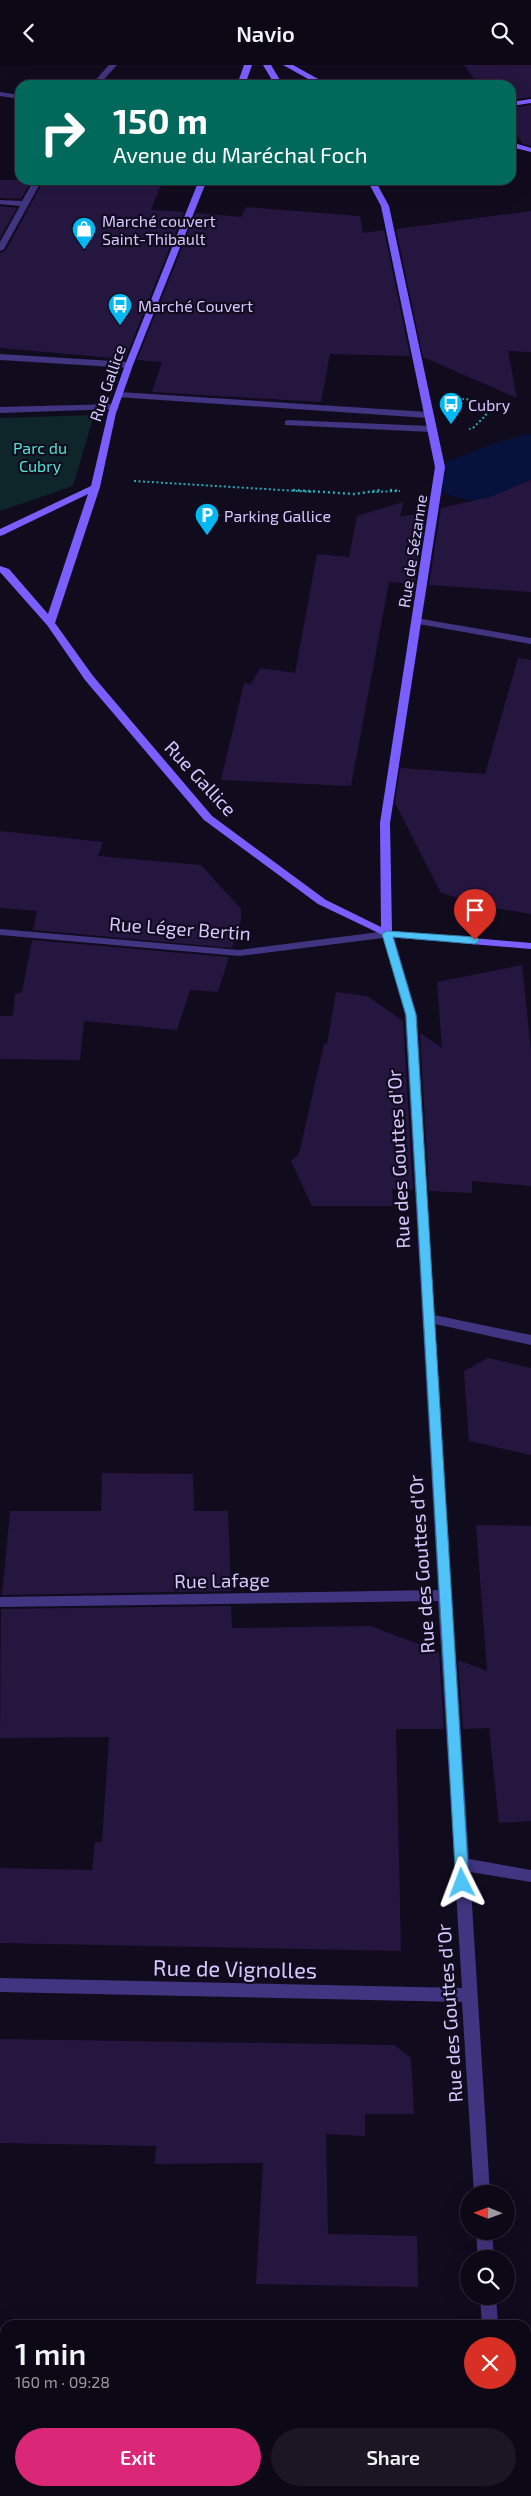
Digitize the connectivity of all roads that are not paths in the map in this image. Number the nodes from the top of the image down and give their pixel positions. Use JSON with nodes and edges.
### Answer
{"nodes":[{"id":1,"x":113,"y":65,"type":"edge"},
{"id":2,"x":248,"y":65,"type":"edge"},
{"id":3,"x":267,"y":65,"type":"edge"},
{"id":4,"x":287,"y":65,"type":"edge"},
{"id":5,"x":100,"y":80,"type":"edge"},
{"id":6,"x":243,"y":80,"type":"edge"},
{"id":7,"x":276,"y":80,"type":"edge"},
{"id":8,"x":315,"y":80,"type":"edge"},
{"id":9,"x":0,"y":94,"type":"edge"},
{"id":10,"x":15,"y":96,"type":"edge"},
{"id":11,"x":531,"y":101,"type":"edge"},
{"id":12,"x":516,"y":103,"type":"edge"},
{"id":13,"x":516,"y":146,"type":"edge"},
{"id":14,"x":531,"y":150,"type":"edge"},
{"id":15,"x":35,"y":185,"type":"edge"},
{"id":16,"x":201,"y":185,"type":"edge"},
{"id":17,"x":374,"y":185,"type":"edge"},
{"id":18,"x":0,"y":201,"type":"edge"},
{"id":19,"x":24,"y":204,"type":"junction"},
{"id":20,"x":0,"y":249,"type":"edge"},
{"id":21,"x":0,"y":357,"type":"edge"},
{"id":22,"x":129,"y":365,"type":"junction"},
{"id":23,"x":119,"y":395,"type":"junction"},
{"id":24,"x":115,"y":407,"type":"junction"},
{"id":25,"x":0,"y":410,"type":"edge"},
{"id":26,"x":428,"y":415,"type":"junction"},
{"id":27,"x":288,"y":423,"type":"dead end"},
{"id":28,"x":430,"y":429,"type":"junction"},
{"id":29,"x":95,"y":483,"type":"junction"},
{"id":30,"x":0,"y":533,"type":"edge"},
{"id":31,"x":0,"y":569,"type":"edge"},
{"id":32,"x":416,"y":621,"type":"junction"},
{"id":33,"x":50,"y":623,"type":"junction"},
{"id":34,"x":531,"y":641,"type":"edge"},
{"id":35,"x":0,"y":932,"type":"edge"},
{"id":36,"x":387,"y":934,"type":"junction"},
{"id":37,"x":531,"y":946,"type":"edge"},
{"id":38,"x":428,"y":1317,"type":"junction"},
{"id":39,"x":531,"y":1340,"type":"edge"},
{"id":40,"x":445,"y":1595,"type":"junction"},
{"id":41,"x":0,"y":1602,"type":"edge"},
{"id":42,"x":461,"y":1864,"type":"junction"},
{"id":43,"x":531,"y":1876,"type":"edge"},
{"id":44,"x":0,"y":1985,"type":"edge"},
{"id":45,"x":470,"y":1995,"type":"junction"},
{"id":46,"x":481,"y":2185,"type":"edge"},
{"id":47,"x":489,"y":2305,"type":"edge"},
{"id":48,"x":490,"y":2320,"type":"edge"}],
"edges":[{"from":1,"to":5,"type":"street"},
{"from":2,"to":6,"type":"main road"},
{"from":3,"to":7,"type":"main road"},
{"from":4,"to":8,"type":"main road"},
{"from":9,"to":10,"type":"street"},
{"from":11,"to":12,"type":"main road"},
{"from":13,"to":14,"type":"main road"},
{"from":15,"to":19,"type":"street"},
{"from":16,"to":22,"type":"main road","name":"Rue Gallice"},
{"from":17,"to":26,"type":"main road","name":"Rue de Sézanne"},
{"from":18,"to":19,"type":"street"},
{"from":19,"to":20,"type":"street"},
{"from":21,"to":22,"type":"street"},
{"from":22,"to":23,"type":"main road","name":"Rue Gallice"},
{"from":23,"to":24,"type":"main road","name":"Rue Gallice"},
{"from":23,"to":26,"type":"street"},
{"from":24,"to":25,"type":"street"},
{"from":24,"to":29,"type":"main road","name":"Rue Gallice"},
{"from":26,"to":28,"type":"main road","name":"Rue de Sézanne"},
{"from":27,"to":28,"type":"street"},
{"from":28,"to":32,"type":"main road","name":"Rue de Sézanne"},
{"from":29,"to":30,"type":"main road"},
{"from":29,"to":33,"type":"main road","name":"Rue Gallice"},
{"from":31,"to":33,"type":"main road","name":"Rue Gallice"},
{"from":32,"to":34,"type":"street"},
{"from":32,"to":36,"type":"main road","name":"Rue de Sézanne"},
{"from":33,"to":36,"type":"main road","name":"Rue Gallice"},
{"from":35,"to":36,"type":"street","name":"Rue Léger Bertin"},
{"from":36,"to":37,"type":"main road"},
{"from":36,"to":38,"type":"street","name":"Rue des Gouttes d'Or"},
{"from":38,"to":39,"type":"street"},
{"from":38,"to":40,"type":"street","name":"Rue des Gouttes d'Or"},
{"from":40,"to":41,"type":"street","name":"Rue Lafage"},
{"from":40,"to":42,"type":"street","name":"Rue des Gouttes d'Or"},
{"from":42,"to":43,"type":"street"},
{"from":42,"to":45,"type":"street","name":"Rue des Gouttes d'Or"},
{"from":44,"to":45,"type":"street","name":"Rue de Vignolles"},
{"from":45,"to":46,"type":"street","name":"Rue des Gouttes d'Or"},
{"from":47,"to":48,"type":"street"}]}
